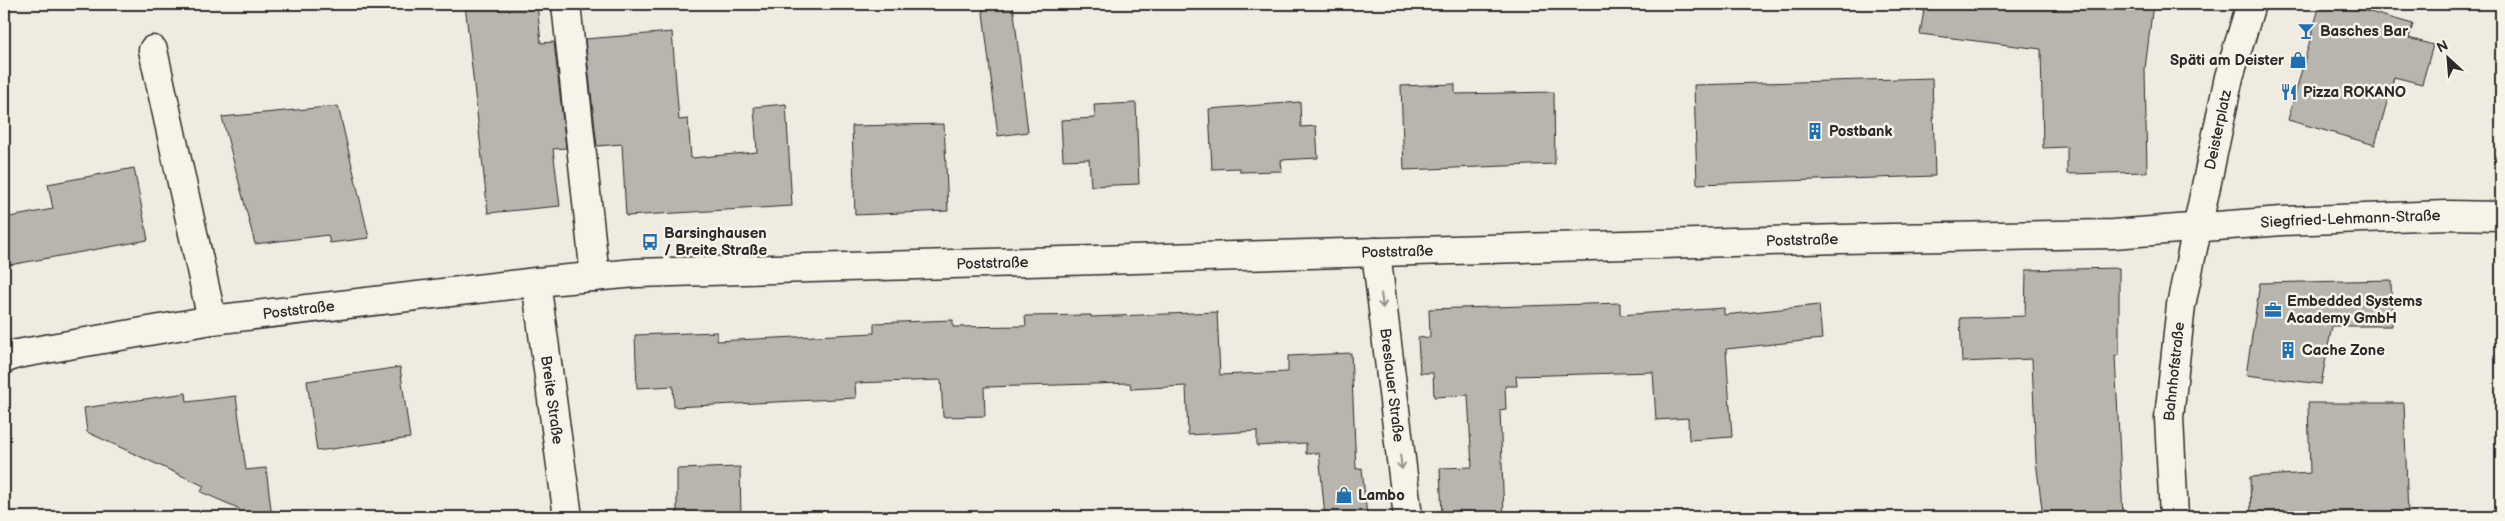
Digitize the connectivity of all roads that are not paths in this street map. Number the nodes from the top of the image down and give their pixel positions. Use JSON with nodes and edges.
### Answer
{"nodes":[{"id":1,"x":566,"y":4,"type":"edge"},
{"id":2,"x":2250,"y":4,"type":"edge"},
{"id":3,"x":153,"y":50,"type":"dead end"},
{"id":4,"x":2501,"y":216,"type":"edge"},
{"id":5,"x":2199,"y":228,"type":"junction"},
{"id":6,"x":1376,"y":252,"type":"junction"},
{"id":7,"x":595,"y":277,"type":"junction"},
{"id":8,"x":536,"y":282,"type":"junction"},
{"id":9,"x":212,"y":320,"type":"junction"},
{"id":10,"x":4,"y":359,"type":"edge"},
{"id":11,"x":568,"y":517,"type":"edge"},
{"id":12,"x":1408,"y":517,"type":"edge"},
{"id":13,"x":2174,"y":517,"type":"edge"}],
"edges":[{"from":1,"to":7,"type":"main road"},
{"from":2,"to":5,"type":"main road","name":"Deisterplatz"},
{"from":3,"to":9,"type":"main road"},
{"from":4,"to":5,"type":"main road","name":"Siegfried-Lehmann-Straße"},
{"from":5,"to":6,"type":"main road","name":"Poststraße"},
{"from":5,"to":13,"type":"main road","name":"Bahnhofstraße"},
{"from":6,"to":7,"type":"main road","name":"Poststraße"},
{"from":6,"to":12,"type":"main road","name":"Breslauer Straße","one_way":true},
{"from":7,"to":8,"type":"main road","name":"Poststraße"},
{"from":8,"to":9,"type":"main road","name":"Poststraße"},
{"from":8,"to":11,"type":"main road","name":"Breite Straße"},
{"from":9,"to":10,"type":"main road","name":"Poststraße"}]}
